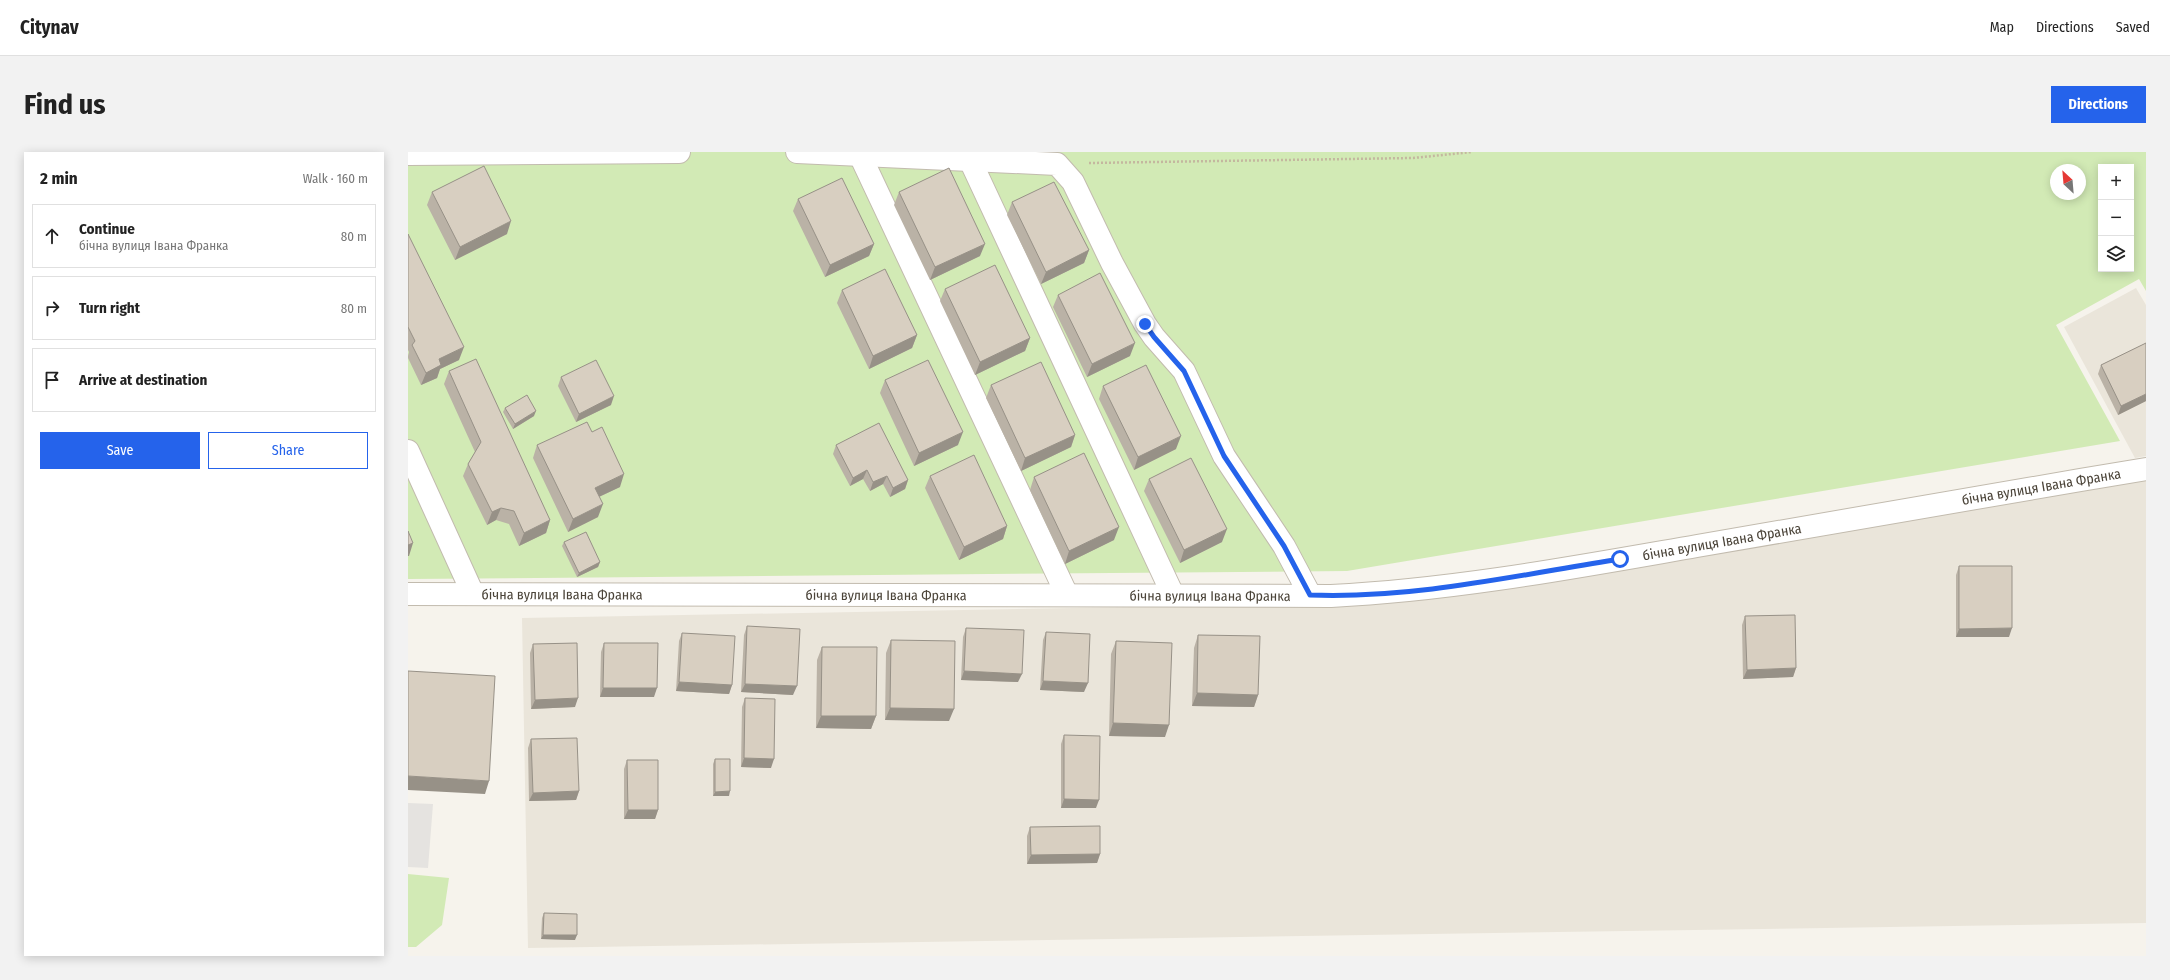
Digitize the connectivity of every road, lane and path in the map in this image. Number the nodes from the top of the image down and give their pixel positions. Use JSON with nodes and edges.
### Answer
{"nodes":[{"id":1,"x":680,"y":152,"type":"edge"},
{"id":2,"x":797,"y":152,"type":"edge"},
{"id":3,"x":1472,"y":152,"type":"edge"},
{"id":4,"x":408,"y":154,"type":"edge"},
{"id":5,"x":860,"y":155,"type":"junction"},
{"id":6,"x":970,"y":160,"type":"junction"},
{"id":7,"x":1057,"y":164,"type":"junction"},
{"id":8,"x":408,"y":451,"type":"edge"},
{"id":9,"x":2146,"y":469,"type":"edge"},
{"id":10,"x":408,"y":594,"type":"edge"},
{"id":11,"x":473,"y":594,"type":"junction"},
{"id":12,"x":1067,"y":595,"type":"junction"},
{"id":13,"x":1174,"y":595,"type":"junction"},
{"id":14,"x":1310,"y":595,"type":"junction"}],
"edges":[{"from":1,"to":4,"type":"street"},
{"from":2,"to":5,"type":"street"},
{"from":3,"to":7,"type":"path"},
{"from":5,"to":6,"type":"street"},
{"from":5,"to":12,"type":"street"},
{"from":6,"to":7,"type":"street"},
{"from":6,"to":13,"type":"street"},
{"from":7,"to":14,"type":"street"},
{"from":8,"to":11,"type":"street"},
{"from":9,"to":14,"type":"street","name":"бічна вулиця Івана Франка"},
{"from":10,"to":11,"type":"street","name":"бічна вулиця Івана Франка"},
{"from":11,"to":12,"type":"street","name":"бічна вулиця Івана Франка"},
{"from":12,"to":13,"type":"street","name":"бічна вулиця Івана Франка"},
{"from":13,"to":14,"type":"street","name":"бічна вулиця Івана Франка"}]}
